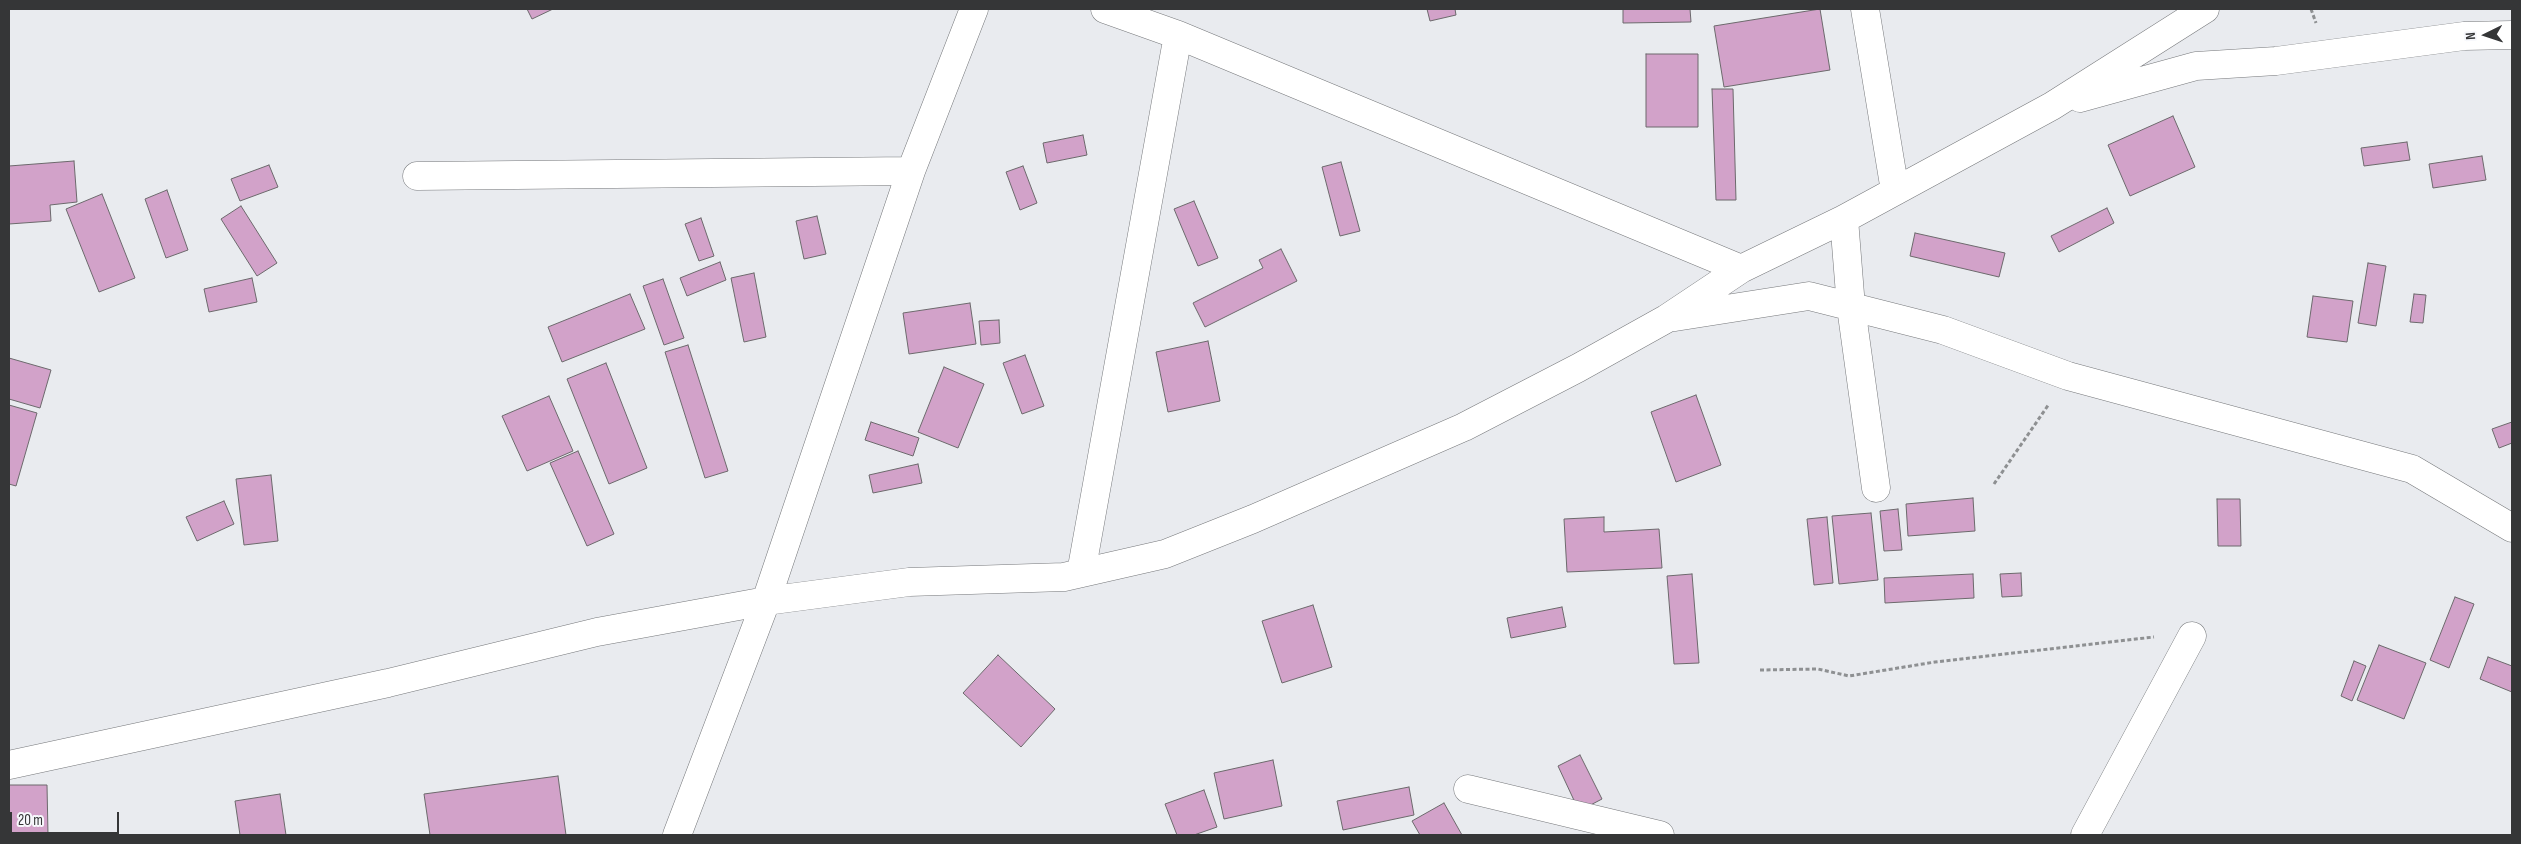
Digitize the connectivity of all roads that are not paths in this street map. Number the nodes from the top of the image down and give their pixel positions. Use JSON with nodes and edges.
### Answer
{"nodes":[{"id":1,"x":974,"y":9,"type":"edge"},
{"id":2,"x":1105,"y":9,"type":"edge"},
{"id":3,"x":1864,"y":9,"type":"edge"},
{"id":4,"x":2205,"y":9,"type":"edge"},
{"id":5,"x":1178,"y":35,"type":"junction"},
{"id":6,"x":2512,"y":35,"type":"edge"},
{"id":7,"x":2052,"y":106,"type":"junction"},
{"id":8,"x":911,"y":171,"type":"junction"},
{"id":9,"x":417,"y":176,"type":"dead end"},
{"id":10,"x":1895,"y":192,"type":"junction"},
{"id":11,"x":1844,"y":220,"type":"junction"},
{"id":12,"x":1741,"y":270,"type":"junction"},
{"id":13,"x":1852,"y":307,"type":"junction"},
{"id":14,"x":1666,"y":319,"type":"junction"},
{"id":15,"x":1876,"y":488,"type":"dead end"},
{"id":16,"x":2512,"y":528,"type":"edge"},
{"id":17,"x":1081,"y":572,"type":"junction"},
{"id":18,"x":766,"y":601,"type":"junction"},
{"id":19,"x":2192,"y":636,"type":"road end"},
{"id":20,"x":9,"y":765,"type":"edge"},
{"id":21,"x":1468,"y":789,"type":"dead end"},
{"id":22,"x":677,"y":835,"type":"edge"},
{"id":23,"x":1660,"y":835,"type":"edge"},
{"id":24,"x":2085,"y":835,"type":"edge"}],
"edges":[{"from":1,"to":8,"type":"street"},
{"from":2,"to":5,"type":"street"},
{"from":3,"to":10,"type":"street"},
{"from":4,"to":7,"type":"street"},
{"from":5,"to":12,"type":"street"},
{"from":5,"to":17,"type":"street"},
{"from":6,"to":7,"type":"street"},
{"from":7,"to":10,"type":"street"},
{"from":8,"to":9,"type":"street"},
{"from":8,"to":18,"type":"street"},
{"from":10,"to":11,"type":"street"},
{"from":11,"to":12,"type":"street"},
{"from":11,"to":13,"type":"street"},
{"from":12,"to":14,"type":"street"},
{"from":13,"to":14,"type":"street"},
{"from":13,"to":15,"type":"street"},
{"from":13,"to":16,"type":"street"},
{"from":14,"to":17,"type":"street"},
{"from":17,"to":18,"type":"street"},
{"from":18,"to":20,"type":"street"},
{"from":18,"to":22,"type":"street"},
{"from":19,"to":24,"type":"street"},
{"from":21,"to":23,"type":"street"}]}
